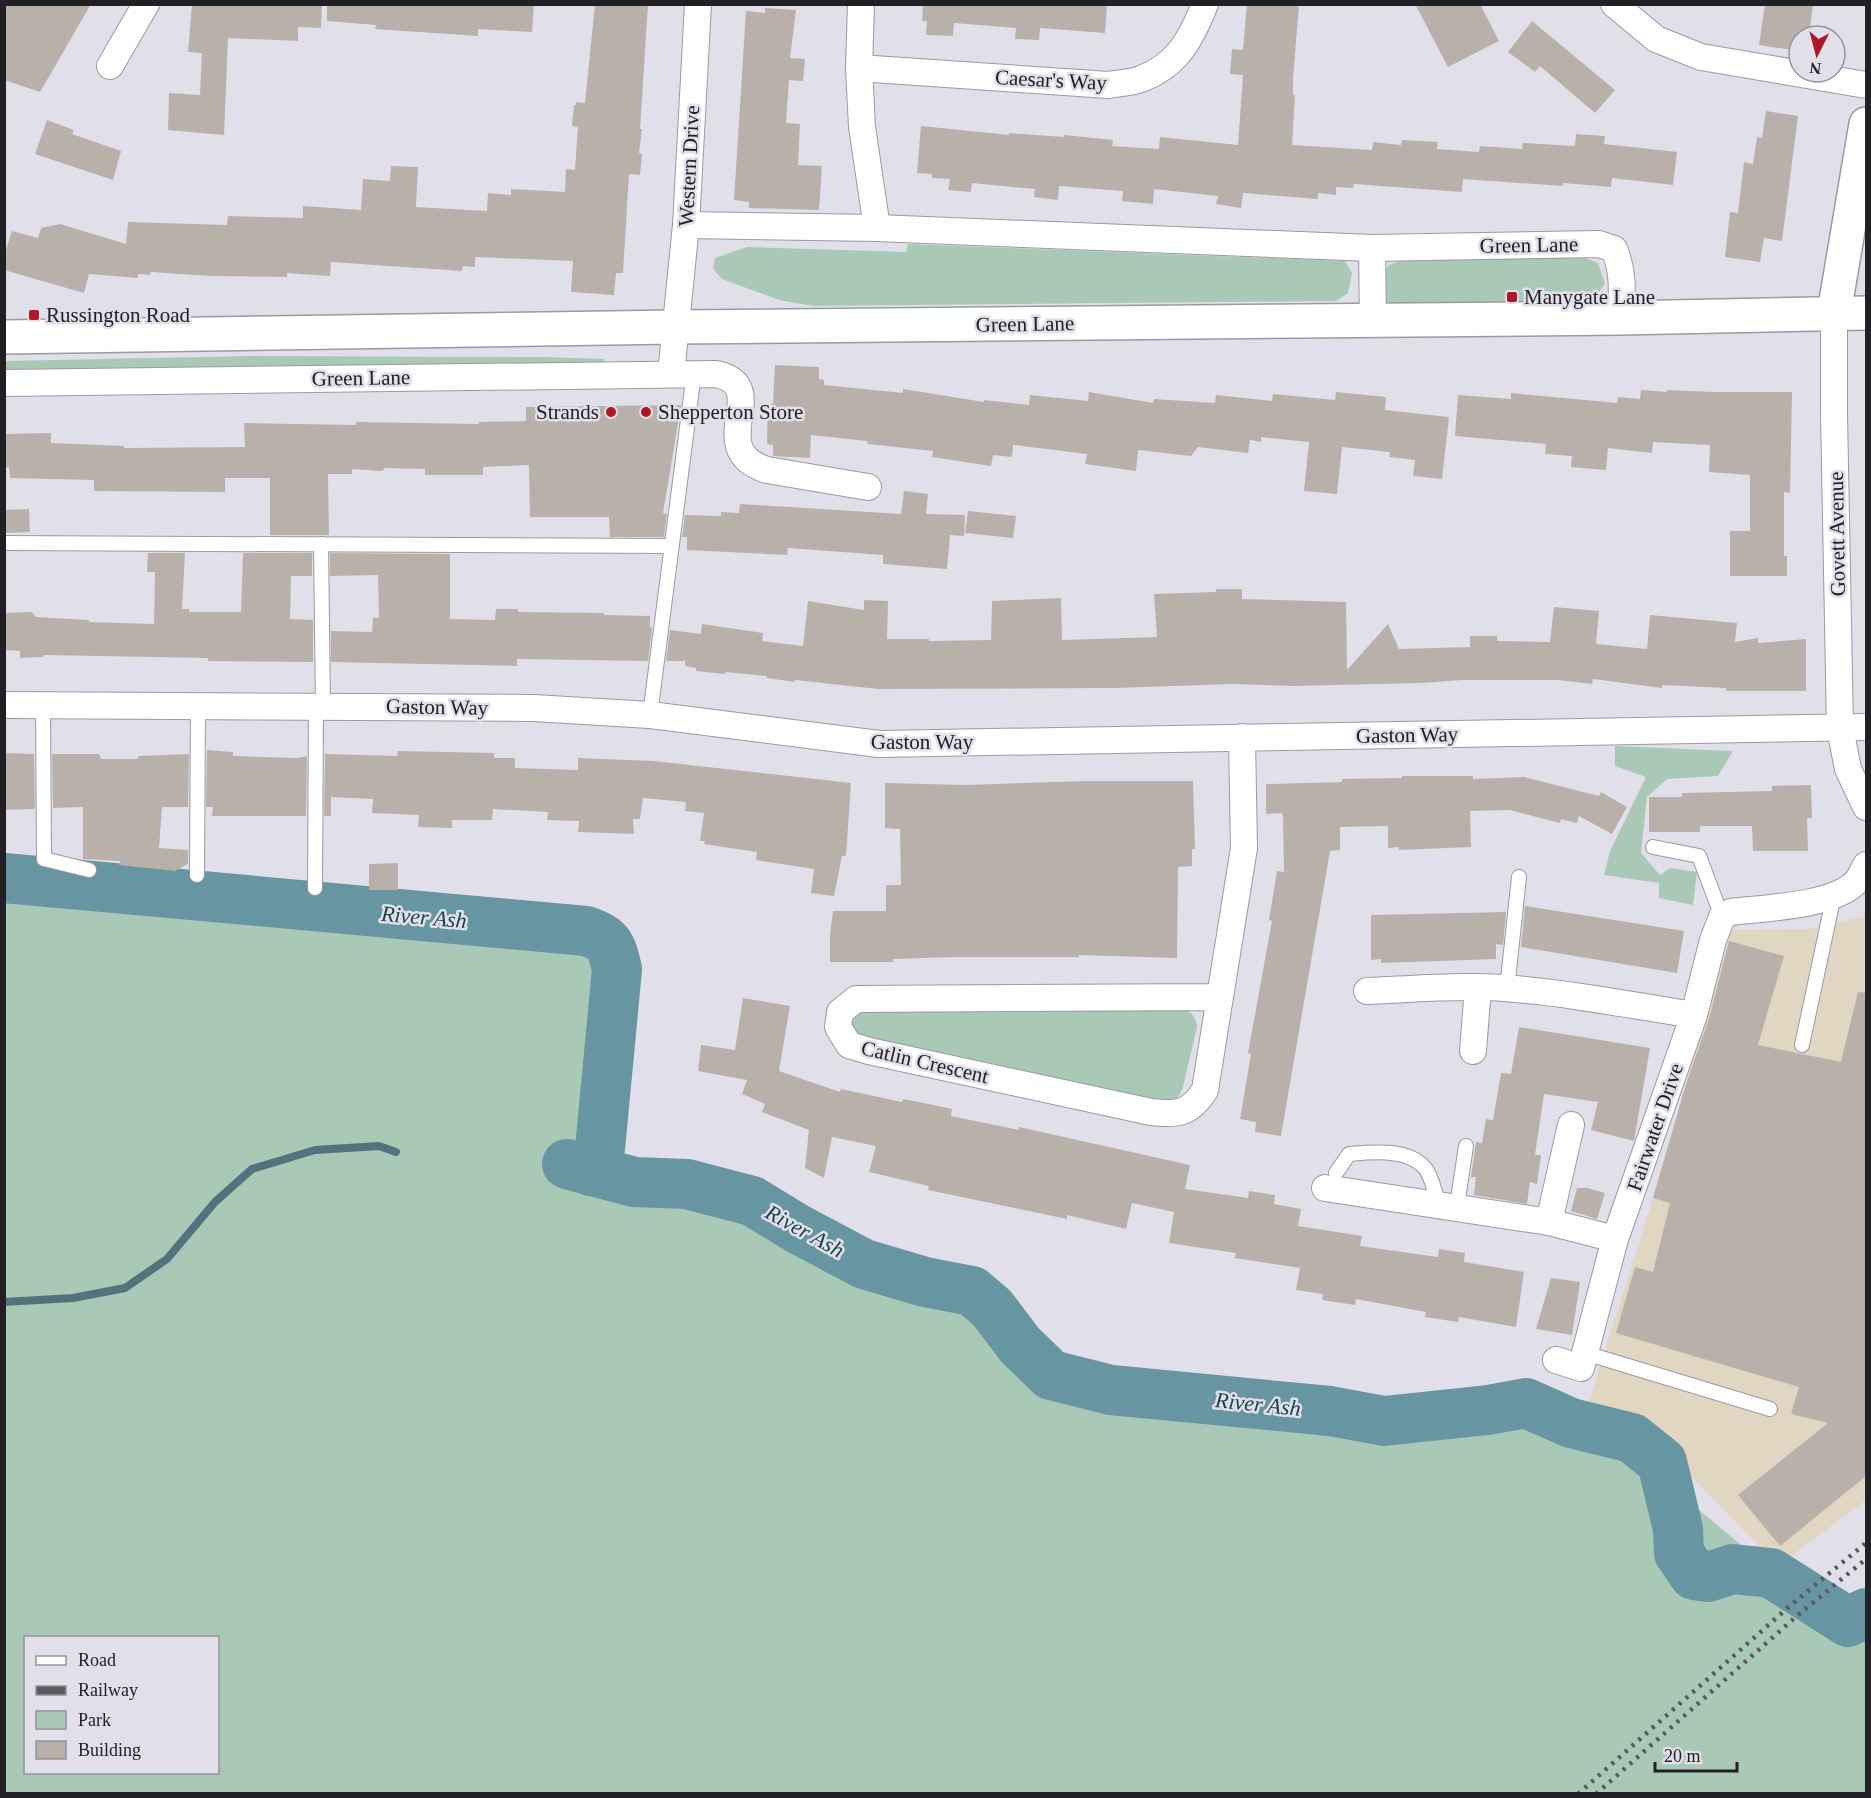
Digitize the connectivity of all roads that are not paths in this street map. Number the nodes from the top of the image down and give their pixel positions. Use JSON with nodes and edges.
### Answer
{"nodes":[{"id":1,"x":146,"y":4,"type":"edge"},
{"id":2,"x":698,"y":4,"type":"edge"},
{"id":3,"x":861,"y":4,"type":"edge"},
{"id":4,"x":1205,"y":4,"type":"edge"},
{"id":5,"x":1614,"y":4,"type":"edge"},
{"id":6,"x":110,"y":66,"type":"dead end"},
{"id":7,"x":858,"y":68,"type":"junction"},
{"id":8,"x":1866,"y":85,"type":"edge"},
{"id":9,"x":1865,"y":143,"type":"edge"},
{"id":10,"x":687,"y":225,"type":"junction"},
{"id":11,"x":877,"y":228,"type":"junction"},
{"id":12,"x":1372,"y":248,"type":"junction"},
{"id":13,"x":1834,"y":313,"type":"junction"},
{"id":14,"x":1866,"y":313,"type":"edge"},
{"id":15,"x":1621,"y":318,"type":"junction"},
{"id":16,"x":1373,"y":320,"type":"junction"},
{"id":17,"x":676,"y":327,"type":"junction"},
{"id":18,"x":4,"y":337,"type":"edge"},
{"id":19,"x":682,"y":373,"type":"junction"},
{"id":20,"x":4,"y":383,"type":"edge"},
{"id":21,"x":868,"y":487,"type":"dead end"},
{"id":22,"x":4,"y":543,"type":"edge"},
{"id":23,"x":321,"y":544,"type":"junction"},
{"id":24,"x":671,"y":546,"type":"junction"},
{"id":25,"x":4,"y":705,"type":"edge"},
{"id":26,"x":43,"y":705,"type":"junction"},
{"id":27,"x":198,"y":705,"type":"junction"},
{"id":28,"x":320,"y":706,"type":"junction"},
{"id":29,"x":651,"y":715,"type":"junction"},
{"id":30,"x":1840,"y":728,"type":"junction"},
{"id":31,"x":1866,"y":728,"type":"edge"},
{"id":32,"x":1242,"y":737,"type":"junction"},
{"id":33,"x":1866,"y":807,"type":"edge"},
{"id":34,"x":1653,"y":847,"type":"dead end"},
{"id":35,"x":1866,"y":865,"type":"edge"},
{"id":36,"x":89,"y":870,"type":"dead end"},
{"id":37,"x":197,"y":875,"type":"dead end"},
{"id":38,"x":1519,"y":877,"type":"dead end"},
{"id":39,"x":315,"y":888,"type":"dead end"},
{"id":40,"x":1834,"y":895,"type":"junction"},
{"id":41,"x":1722,"y":917,"type":"junction"},
{"id":42,"x":1478,"y":987,"type":"junction"},
{"id":43,"x":1508,"y":989,"type":"junction"},
{"id":44,"x":1367,"y":991,"type":"dead end"},
{"id":45,"x":1219,"y":997,"type":"junction"},
{"id":46,"x":1694,"y":1015,"type":"junction"},
{"id":47,"x":1802,"y":1046,"type":"dead end"},
{"id":48,"x":1473,"y":1051,"type":"dead end"},
{"id":49,"x":1571,"y":1125,"type":"dead end"},
{"id":50,"x":1466,"y":1146,"type":"dead end"},
{"id":51,"x":1330,"y":1180,"type":"joint"},
{"id":52,"x":1448,"y":1205,"type":"junction"},
{"id":53,"x":1549,"y":1222,"type":"junction"},
{"id":54,"x":1615,"y":1239,"type":"junction"},
{"id":55,"x":1585,"y":1353,"type":"junction"},
{"id":56,"x":1556,"y":1360,"type":"dead end"},
{"id":57,"x":1770,"y":1409,"type":"dead end"}],
"edges":[{"from":1,"to":6,"type":"street"},
{"from":2,"to":10,"type":"street","name":"Western Drive"},
{"from":3,"to":7,"type":"street"},
{"from":4,"to":7,"type":"street","name":"Caesar's Way"},
{"from":5,"to":8,"type":"street"},
{"from":7,"to":11,"type":"street"},
{"from":9,"to":13,"type":"main road"},
{"from":10,"to":11,"type":"street","name":"Green Lane"},
{"from":10,"to":17,"type":"street","name":"Western Drive"},
{"from":11,"to":12,"type":"street","name":"Green Lane"},
{"from":12,"to":15,"type":"street","name":"Green Lane"},
{"from":12,"to":16,"type":"street"},
{"from":13,"to":14,"type":"main road","name":"Green Lane"},
{"from":13,"to":15,"type":"main road","name":"Green Lane"},
{"from":13,"to":30,"type":"street","name":"Govett Avenue"},
{"from":15,"to":16,"type":"main road","name":"Green Lane"},
{"from":16,"to":17,"type":"main road","name":"Green Lane"},
{"from":17,"to":18,"type":"main road","name":"Green Lane"},
{"from":17,"to":19,"type":"street"},
{"from":19,"to":20,"type":"street","name":"Green Lane"},
{"from":19,"to":21,"type":"street","name":"Green Lane"},
{"from":19,"to":24,"type":"lane"},
{"from":22,"to":23,"type":"lane"},
{"from":23,"to":24,"type":"lane"},
{"from":23,"to":28,"type":"lane"},
{"from":24,"to":29,"type":"lane"},
{"from":25,"to":26,"type":"street","name":"Gaston Way"},
{"from":26,"to":27,"type":"street","name":"Gaston Way"},
{"from":26,"to":36,"type":"lane"},
{"from":27,"to":28,"type":"street","name":"Gaston Way"},
{"from":27,"to":37,"type":"lane"},
{"from":28,"to":29,"type":"street","name":"Gaston Way"},
{"from":28,"to":39,"type":"lane"},
{"from":29,"to":32,"type":"street","name":"Gaston Way"},
{"from":30,"to":31,"type":"street"},
{"from":30,"to":32,"type":"street","name":"Gaston Way"},
{"from":30,"to":33,"type":"street"},
{"from":32,"to":45,"type":"street","name":"Catlin Crescent"},
{"from":34,"to":41,"type":"lane"},
{"from":35,"to":40,"type":"street"},
{"from":38,"to":43,"type":"lane"},
{"from":40,"to":41,"type":"street"},
{"from":40,"to":47,"type":"lane"},
{"from":41,"to":46,"type":"street","name":"Fairwater Drive"},
{"from":42,"to":43,"type":"street"},
{"from":42,"to":44,"type":"street"},
{"from":42,"to":48,"type":"street"},
{"from":43,"to":46,"type":"street"},
{"from":45,"to":45,"type":"street","name":"Catlin Crescent"},
{"from":46,"to":54,"type":"street","name":"Fairwater Drive"},
{"from":49,"to":53,"type":"street"},
{"from":50,"to":52,"type":"lane"},
{"from":51,"to":52,"type":"street"},
{"from":51,"to":52,"type":"lane"},
{"from":52,"to":53,"type":"street"},
{"from":53,"to":54,"type":"street"},
{"from":54,"to":55,"type":"street","name":"Fairwater Drive"},
{"from":55,"to":56,"type":"street"},
{"from":55,"to":57,"type":"lane"}]}
